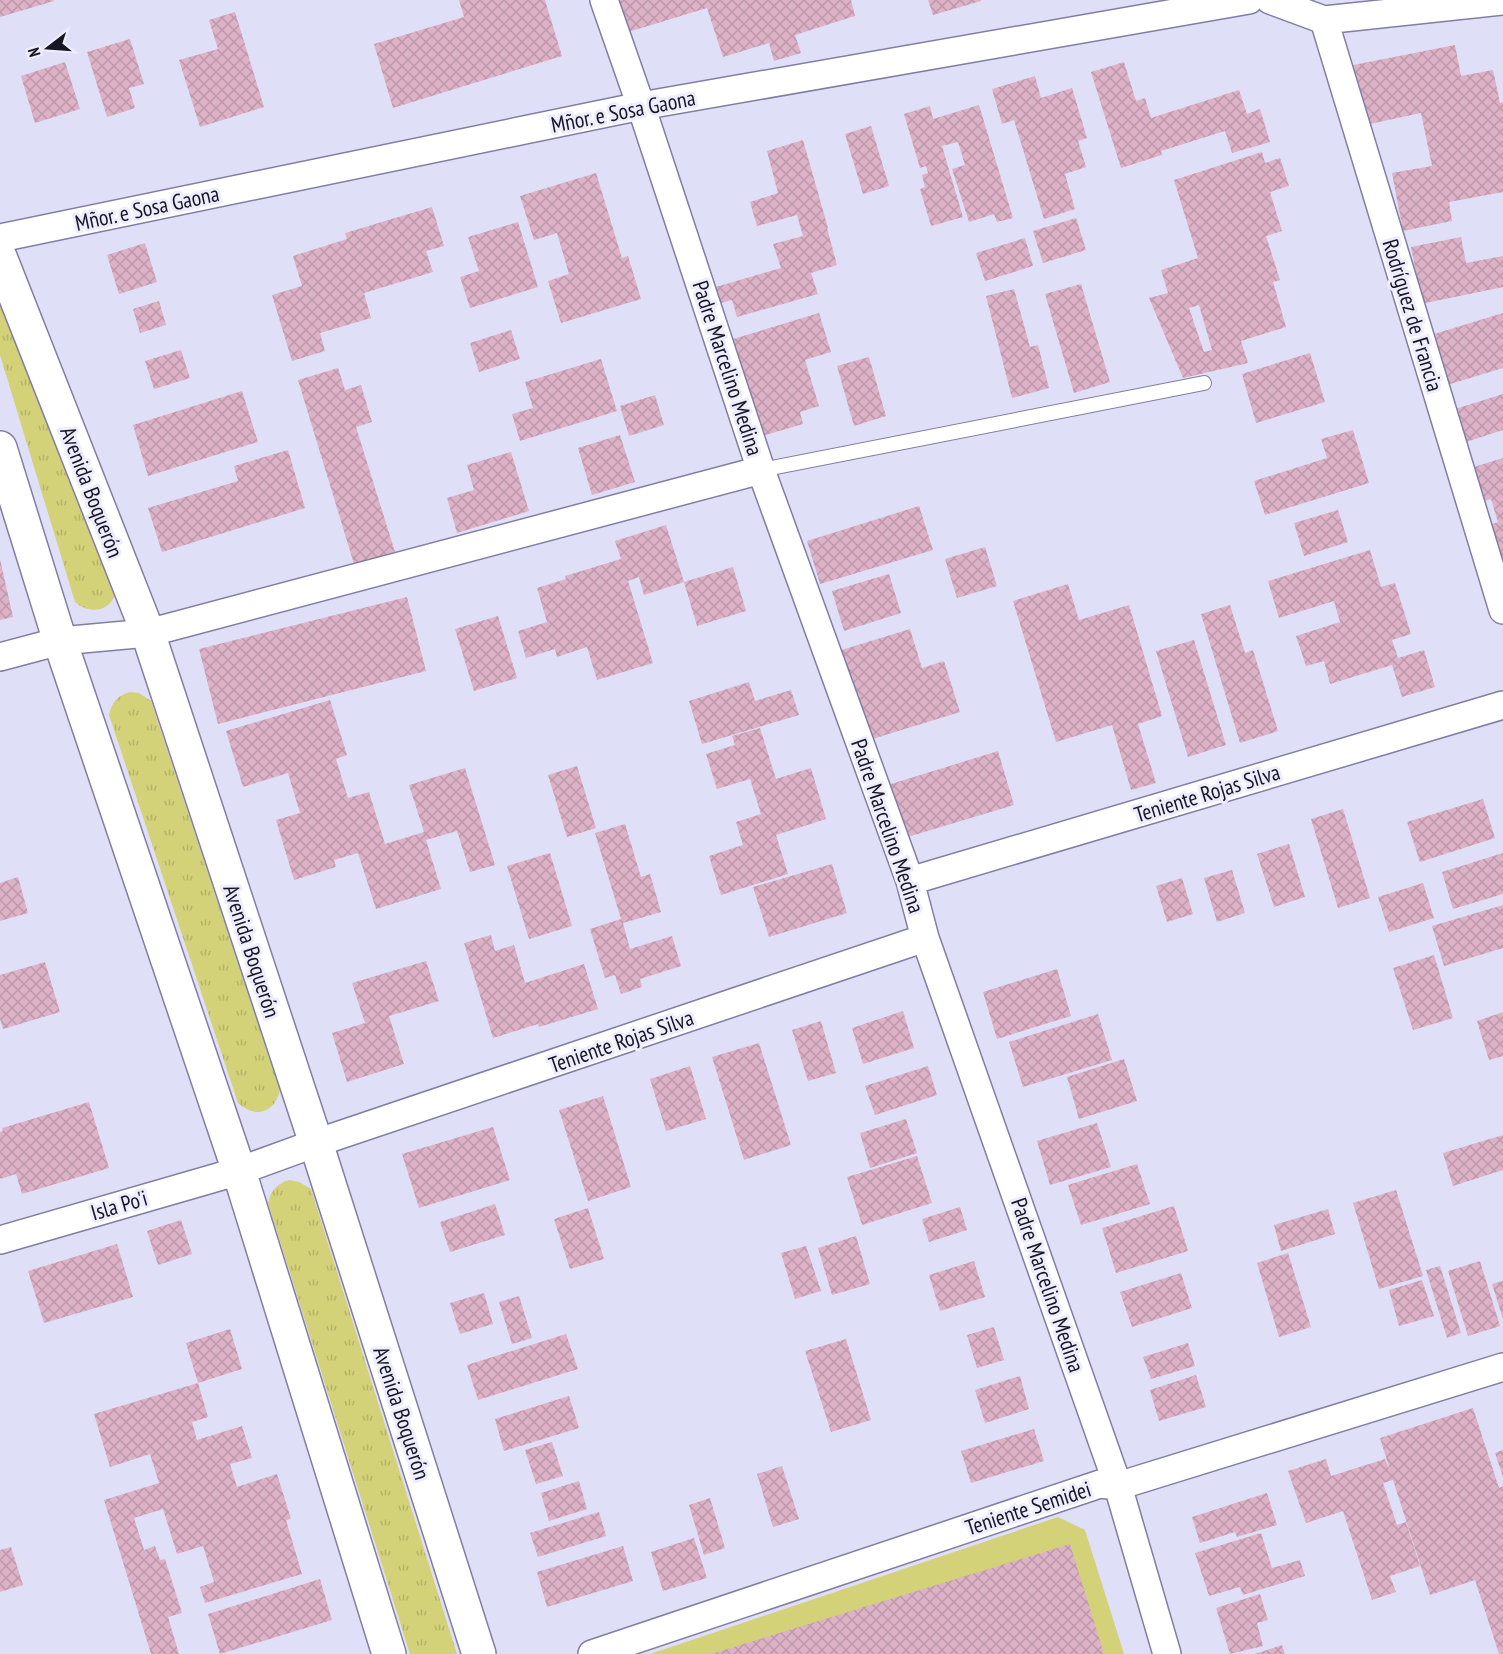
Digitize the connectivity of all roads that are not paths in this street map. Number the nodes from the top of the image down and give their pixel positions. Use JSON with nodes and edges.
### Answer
{"nodes":[{"id":1,"x":604,"y":0,"type":"edge"},
{"id":2,"x":1249,"y":0,"type":"edge"},
{"id":3,"x":1270,"y":0,"type":"edge"},
{"id":4,"x":1503,"y":1,"type":"edge"},
{"id":5,"x":1324,"y":20,"type":"junction"},
{"id":6,"x":641,"y":106,"type":"junction"},
{"id":7,"x":0,"y":238,"type":"edge"},
{"id":8,"x":0,"y":257,"type":"edge"},
{"id":9,"x":1204,"y":383,"type":"dead end"},
{"id":10,"x":0,"y":448,"type":"edge"},
{"id":11,"x":761,"y":470,"type":"junction"},
{"id":12,"x":1503,"y":610,"type":"edge"},
{"id":13,"x":148,"y":633,"type":"junction"},
{"id":14,"x":60,"y":641,"type":"junction"},
{"id":15,"x":0,"y":657,"type":"edge"},
{"id":16,"x":1503,"y":705,"type":"edge"},
{"id":17,"x":910,"y":881,"type":"junction"},
{"id":18,"x":926,"y":938,"type":"junction"},
{"id":19,"x":316,"y":1143,"type":"junction"},
{"id":20,"x":239,"y":1171,"type":"junction"},
{"id":21,"x":0,"y":1240,"type":"edge"},
{"id":22,"x":1503,"y":1367,"type":"edge"},
{"id":23,"x":1118,"y":1486,"type":"junction"},
{"id":24,"x":390,"y":1654,"type":"edge"},
{"id":25,"x":479,"y":1654,"type":"edge"},
{"id":26,"x":592,"y":1654,"type":"edge"},
{"id":27,"x":1167,"y":1654,"type":"edge"}],
"edges":[{"from":1,"to":6,"type":"street","name":"Padre Marcelino Medina"},
{"from":2,"to":6,"type":"street","name":"Mñor. e Sosa Gaona"},
{"from":3,"to":5,"type":"street"},
{"from":4,"to":5,"type":"street"},
{"from":5,"to":12,"type":"street","name":"Rodríguez de Francia"},
{"from":6,"to":7,"type":"street","name":"Mñor. e Sosa Gaona"},
{"from":6,"to":11,"type":"street","name":"Padre Marcelino Medina"},
{"from":8,"to":13,"type":"street","name":"Avenida Boquerón"},
{"from":9,"to":11,"type":"lane"},
{"from":10,"to":14,"type":"street"},
{"from":11,"to":13,"type":"street"},
{"from":11,"to":17,"type":"street","name":"Padre Marcelino Medina"},
{"from":13,"to":14,"type":"street"},
{"from":13,"to":19,"type":"street","name":"Avenida Boquerón"},
{"from":14,"to":15,"type":"street"},
{"from":14,"to":20,"type":"street"},
{"from":16,"to":17,"type":"street","name":"Teniente Rojas Silva"},
{"from":17,"to":18,"type":"street","name":"Padre Marcelino Medina"},
{"from":18,"to":19,"type":"street","name":"Teniente Rojas Silva"},
{"from":18,"to":23,"type":"street","name":"Padre Marcelino Medina"},
{"from":19,"to":20,"type":"street","name":"Teniente Rojas Silva"},
{"from":19,"to":25,"type":"street","name":"Avenida Boquerón"},
{"from":20,"to":21,"type":"street","name":"Isla Po'i"},
{"from":20,"to":24,"type":"street"},
{"from":22,"to":23,"type":"street","name":"Teniente Semidei"},
{"from":23,"to":26,"type":"street","name":"Teniente Semidei"},
{"from":23,"to":27,"type":"street","name":"Padre Marcelino Medina"}]}
